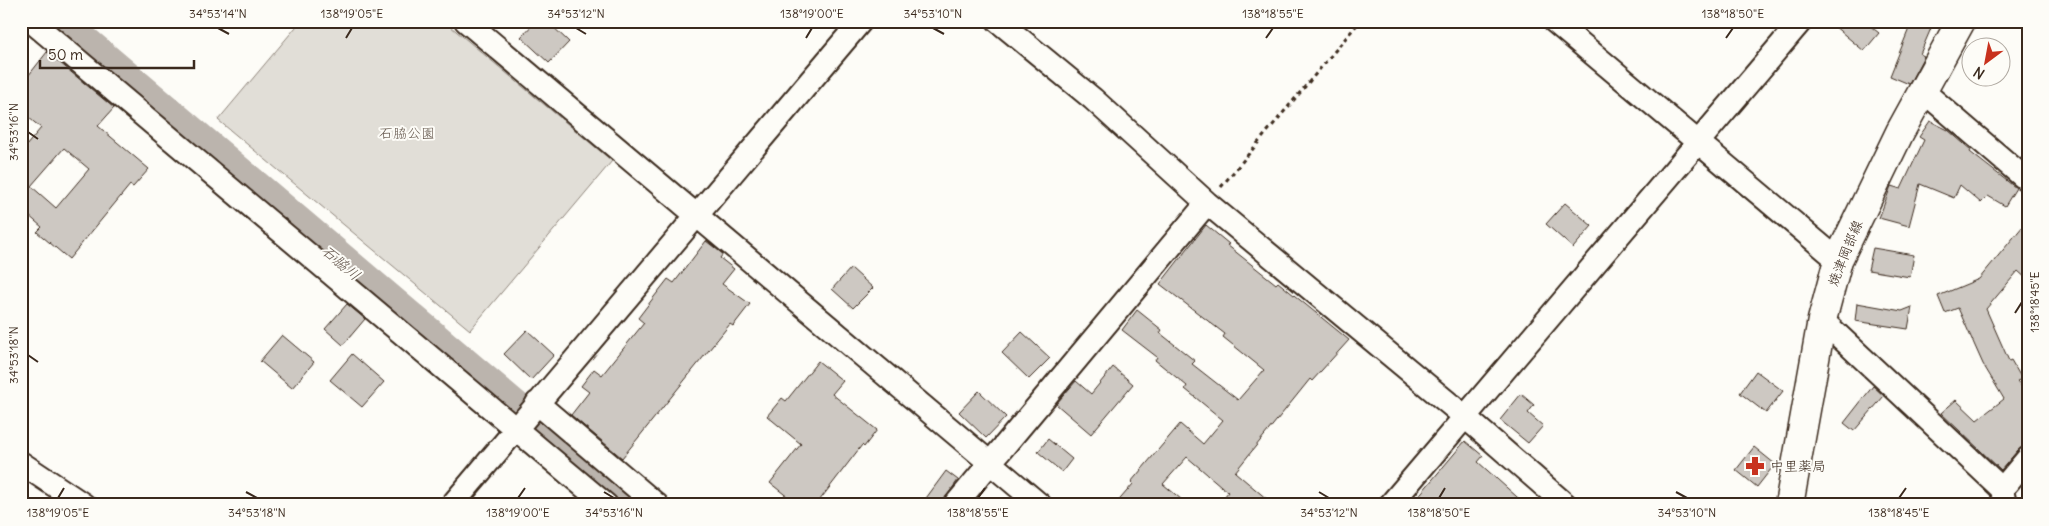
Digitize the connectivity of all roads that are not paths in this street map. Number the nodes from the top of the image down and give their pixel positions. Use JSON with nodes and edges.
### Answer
{"nodes":[{"id":1,"x":26,"y":21,"type":"edge"},
{"id":2,"x":31,"y":21,"type":"edge"},
{"id":3,"x":466,"y":21,"type":"edge"},
{"id":4,"x":861,"y":21,"type":"edge"},
{"id":5,"x":998,"y":21,"type":"edge"},
{"id":6,"x":1554,"y":21,"type":"edge"},
{"id":7,"x":1801,"y":21,"type":"edge"},
{"id":8,"x":1961,"y":21,"type":"edge"},
{"id":9,"x":21,"y":27,"type":"edge"},
{"id":10,"x":1923,"y":91,"type":"junction"},
{"id":11,"x":1697,"y":142,"type":"junction"},
{"id":12,"x":2028,"y":181,"type":"edge"},
{"id":13,"x":1207,"y":203,"type":"junction"},
{"id":14,"x":695,"y":215,"type":"junction"},
{"id":15,"x":1838,"y":260,"type":"junction"},
{"id":16,"x":1822,"y":320,"type":"junction"},
{"id":17,"x":537,"y":403,"type":"junction"},
{"id":18,"x":1464,"y":416,"type":"junction"},
{"id":19,"x":516,"y":428,"type":"junction"},
{"id":20,"x":2028,"y":458,"type":"edge"},
{"id":21,"x":21,"y":463,"type":"edge"},
{"id":22,"x":991,"y":464,"type":"junction"},
{"id":23,"x":2004,"y":497,"type":"edge"},
{"id":24,"x":84,"y":505,"type":"edge"},
{"id":25,"x":452,"y":505,"type":"edge"},
{"id":26,"x":606,"y":505,"type":"edge"},
{"id":27,"x":657,"y":505,"type":"edge"},
{"id":28,"x":955,"y":505,"type":"edge"},
{"id":29,"x":1040,"y":505,"type":"edge"},
{"id":30,"x":1390,"y":505,"type":"edge"},
{"id":31,"x":1566,"y":505,"type":"edge"},
{"id":32,"x":1789,"y":505,"type":"edge"}],
"edges":[{"from":1,"to":9,"type":"street"},
{"from":2,"to":19,"type":"street"},
{"from":3,"to":14,"type":"street"},
{"from":4,"to":14,"type":"street"},
{"from":5,"to":13,"type":"street"},
{"from":6,"to":11,"type":"street"},
{"from":7,"to":11,"type":"street"},
{"from":8,"to":10,"type":"main road","name":"焼津岡部線"},
{"from":10,"to":12,"type":"street"},
{"from":10,"to":15,"type":"main road","name":"焼津岡部線"},
{"from":11,"to":15,"type":"street"},
{"from":11,"to":18,"type":"street"},
{"from":13,"to":18,"type":"street"},
{"from":13,"to":22,"type":"street"},
{"from":14,"to":17,"type":"street"},
{"from":14,"to":22,"type":"street"},
{"from":15,"to":16,"type":"main road","name":"焼津岡部線"},
{"from":16,"to":23,"type":"street"},
{"from":16,"to":32,"type":"main road","name":"焼津岡部線"},
{"from":17,"to":19,"type":"street"},
{"from":17,"to":27,"type":"street"},
{"from":18,"to":30,"type":"street"},
{"from":18,"to":31,"type":"street"},
{"from":19,"to":25,"type":"street"},
{"from":19,"to":26,"type":"street"},
{"from":20,"to":23,"type":"street"},
{"from":21,"to":24,"type":"street"},
{"from":22,"to":28,"type":"street"},
{"from":22,"to":29,"type":"street"}]}
